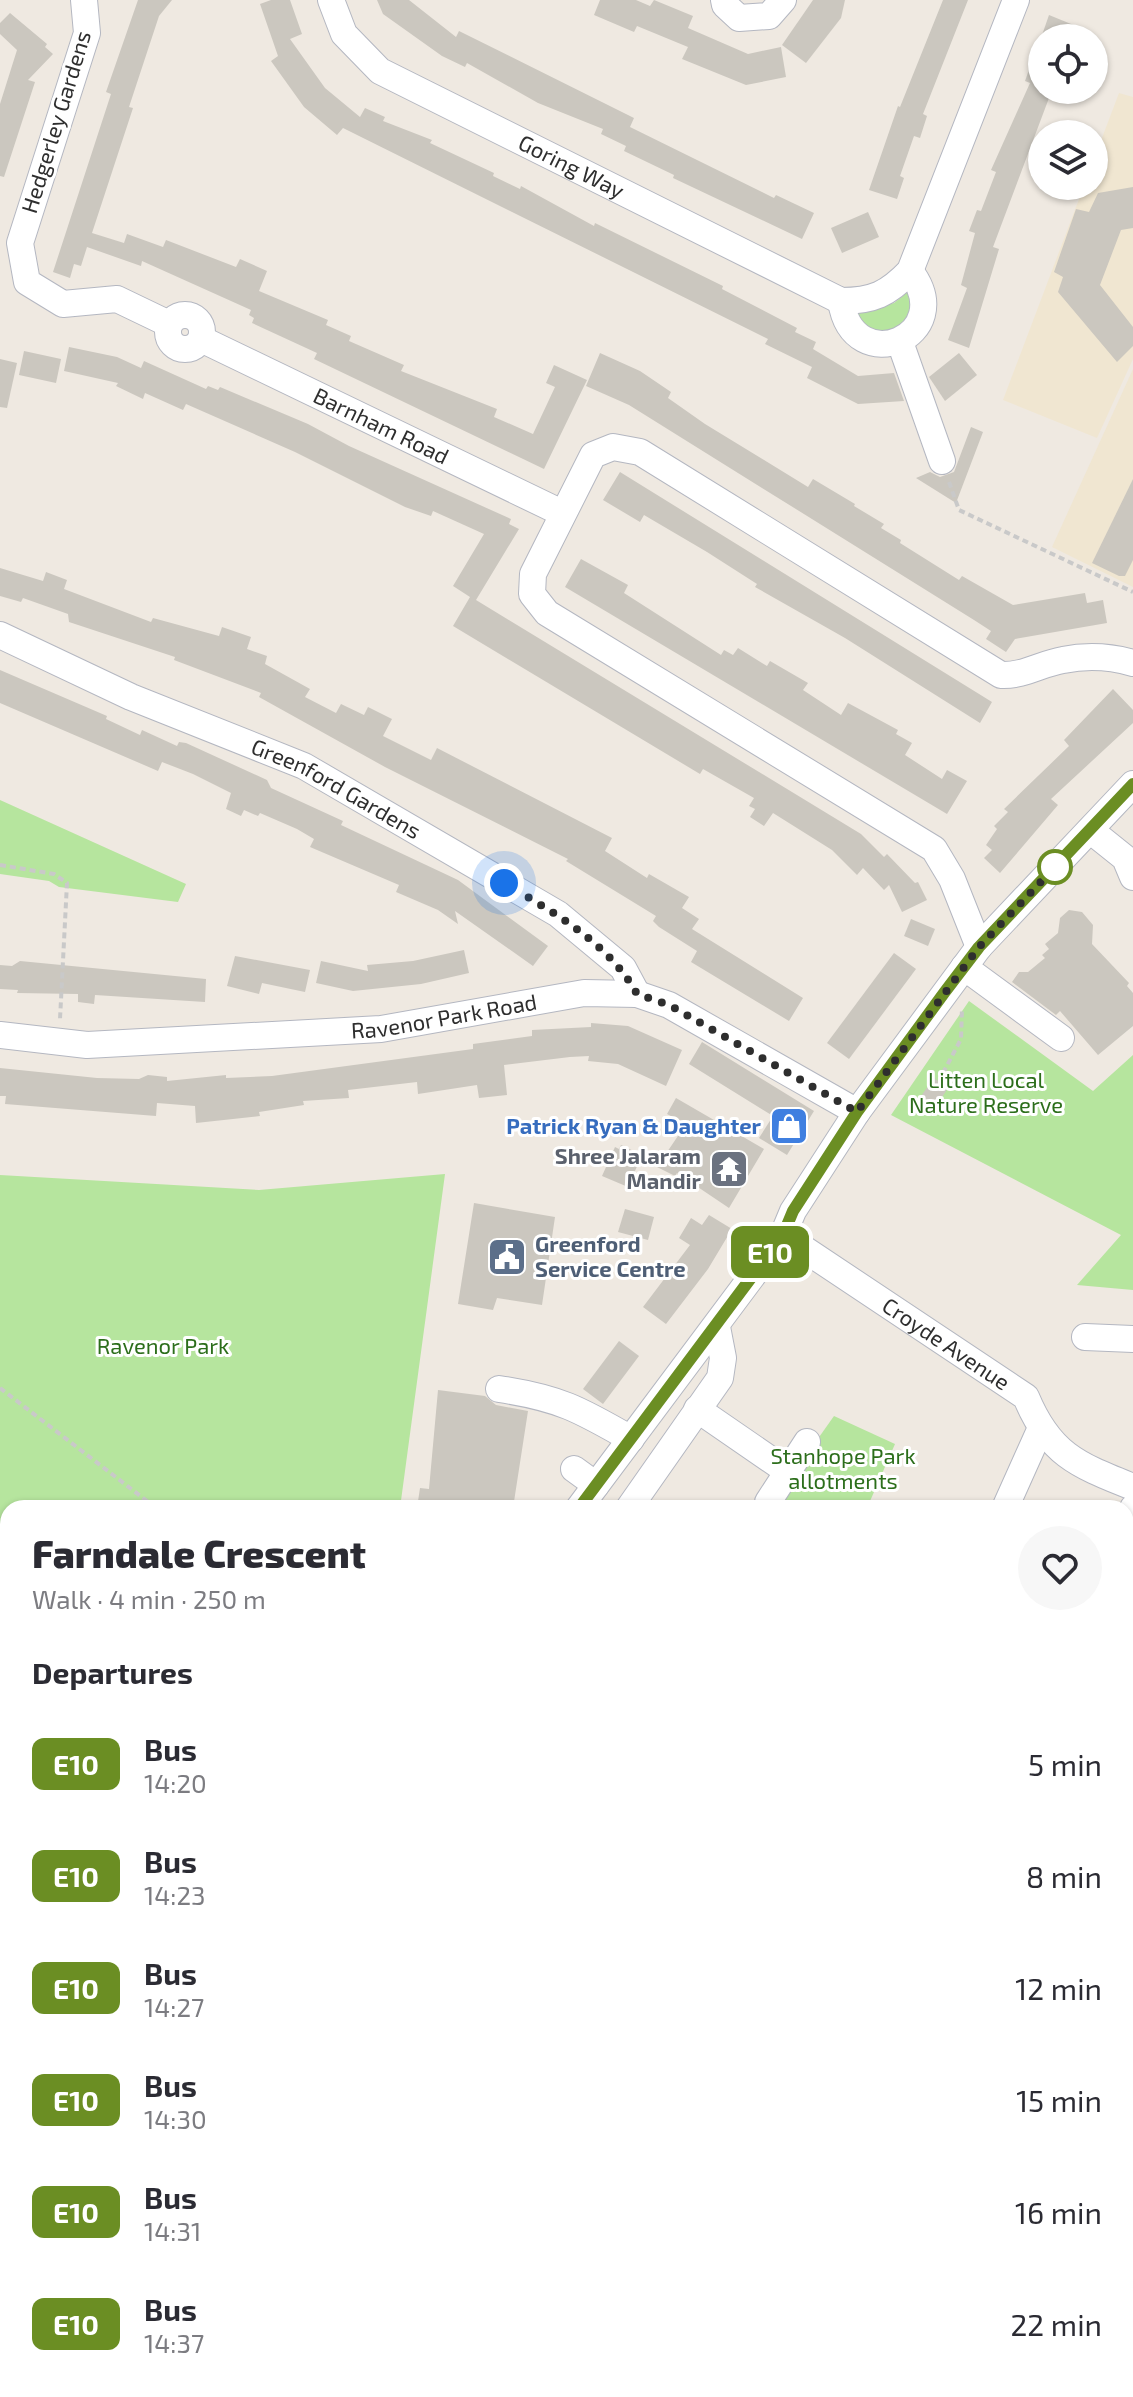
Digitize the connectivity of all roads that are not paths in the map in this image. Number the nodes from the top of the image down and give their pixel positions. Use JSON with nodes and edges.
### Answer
{"nodes":[{"id":1,"x":84,"y":0,"type":"edge"},
{"id":2,"x":331,"y":0,"type":"edge"},
{"id":3,"x":724,"y":0,"type":"edge"},
{"id":4,"x":783,"y":0,"type":"edge"},
{"id":5,"x":1016,"y":0,"type":"edge"},
{"id":6,"x":20,"y":243,"type":"joint"},
{"id":7,"x":910,"y":271,"type":"junction"},
{"id":8,"x":841,"y":301,"type":"junction"},
{"id":9,"x":900,"y":342,"type":"junction"},
{"id":10,"x":942,"y":461,"type":"road end"},
{"id":11,"x":562,"y":513,"type":"junction"},
{"id":12,"x":0,"y":635,"type":"edge"},
{"id":13,"x":1133,"y":663,"type":"edge"},
{"id":14,"x":1133,"y":784,"type":"edge"},
{"id":15,"x":1090,"y":830,"type":"junction"},
{"id":16,"x":1133,"y":877,"type":"edge"},
{"id":17,"x":972,"y":957,"type":"junction"},
{"id":18,"x":637,"y":994,"type":"junction"},
{"id":19,"x":0,"y":1035,"type":"edge"},
{"id":20,"x":1061,"y":1038,"type":"dead end"},
{"id":21,"x":857,"y":1112,"type":"junction"},
{"id":22,"x":783,"y":1235,"type":"junction"},
{"id":23,"x":717,"y":1327,"type":"junction"},
{"id":24,"x":1085,"y":1337,"type":"dead end"},
{"id":25,"x":1133,"y":1339,"type":"edge"},
{"id":26,"x":499,"y":1389,"type":"dead end"},
{"id":27,"x":697,"y":1409,"type":"junction"},
{"id":28,"x":1040,"y":1430,"type":"junction"},
{"id":29,"x":631,"y":1439,"type":"junction"},
{"id":30,"x":807,"y":1442,"type":"dead end"},
{"id":31,"x":574,"y":1469,"type":"dead end"},
{"id":32,"x":787,"y":1471,"type":"junction"},
{"id":33,"x":596,"y":1485,"type":"junction"},
{"id":34,"x":1133,"y":1487,"type":"edge"},
{"id":35,"x":585,"y":1500,"type":"edge"},
{"id":36,"x":634,"y":1500,"type":"edge"},
{"id":37,"x":769,"y":1500,"type":"edge"},
{"id":38,"x":1009,"y":1500,"type":"edge"}],
"edges":[{"from":1,"to":6,"type":"street","name":"Hedgerley Gardens"},
{"from":2,"to":8,"type":"street","name":"Goring Way"},
{"from":3,"to":4,"type":"street"},
{"from":5,"to":7,"type":"street"},
{"from":6,"to":11,"type":"street","name":"Barnham Road"},
{"from":7,"to":8,"type":"street"},
{"from":7,"to":9,"type":"street"},
{"from":8,"to":9,"type":"street"},
{"from":9,"to":10,"type":"street"},
{"from":11,"to":13,"type":"street"},
{"from":11,"to":17,"type":"street"},
{"from":12,"to":18,"type":"street","name":"Greenford Gardens"},
{"from":14,"to":15,"type":"street"},
{"from":15,"to":16,"type":"street"},
{"from":15,"to":17,"type":"street"},
{"from":17,"to":20,"type":"street"},
{"from":17,"to":21,"type":"street"},
{"from":18,"to":19,"type":"street","name":"Ravenor Park Road"},
{"from":18,"to":21,"type":"street","name":"Ravenor Park Road"},
{"from":21,"to":22,"type":"street"},
{"from":22,"to":23,"type":"street"},
{"from":22,"to":28,"type":"street","name":"Croyde Avenue"},
{"from":23,"to":27,"type":"street"},
{"from":23,"to":29,"type":"street"},
{"from":24,"to":25,"type":"street"},
{"from":26,"to":29,"type":"street"},
{"from":27,"to":32,"type":"street"},
{"from":27,"to":36,"type":"street"},
{"from":28,"to":34,"type":"street","name":"Croyde Avenue"},
{"from":28,"to":38,"type":"street"},
{"from":29,"to":33,"type":"street"},
{"from":30,"to":32,"type":"street"},
{"from":31,"to":33,"type":"street"},
{"from":32,"to":37,"type":"street"},
{"from":33,"to":35,"type":"street"}]}
